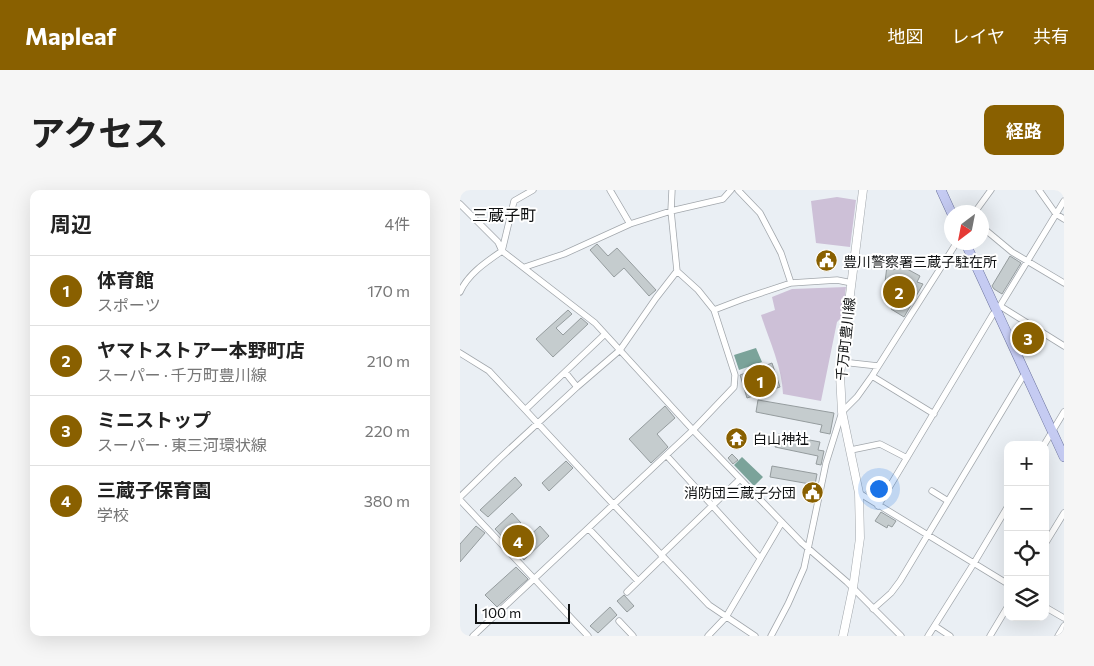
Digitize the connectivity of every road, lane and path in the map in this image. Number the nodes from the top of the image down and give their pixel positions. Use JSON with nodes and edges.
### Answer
{"nodes":[{"id":1,"x":533,"y":190,"type":"edge"},
{"id":2,"x":610,"y":190,"type":"edge"},
{"id":3,"x":672,"y":190,"type":"edge"},
{"id":4,"x":731,"y":190,"type":"edge"},
{"id":5,"x":738,"y":190,"type":"edge"},
{"id":6,"x":863,"y":190,"type":"edge"},
{"id":7,"x":941,"y":190,"type":"edge"},
{"id":8,"x":991,"y":190,"type":"edge"},
{"id":9,"x":1039,"y":190,"type":"edge"},
{"id":10,"x":1064,"y":201,"type":"edge"},
{"id":11,"x":460,"y":204,"type":"edge"},
{"id":12,"x":948,"y":205,"type":"edge"},
{"id":13,"x":980,"y":205,"type":"edge"},
{"id":14,"x":671,"y":211,"type":"junction"},
{"id":15,"x":1056,"y":214,"type":"junction"},
{"id":16,"x":1064,"y":219,"type":"edge"},
{"id":17,"x":630,"y":224,"type":"junction"},
{"id":18,"x":989,"y":233,"type":"edge"},
{"id":19,"x":952,"y":250,"type":"edge"},
{"id":20,"x":969,"y":250,"type":"edge"},
{"id":21,"x":502,"y":251,"type":"junction"},
{"id":22,"x":1028,"y":261,"type":"junction"},
{"id":23,"x":525,"y":268,"type":"junction"},
{"id":24,"x":677,"y":271,"type":"junction"},
{"id":25,"x":791,"y":283,"type":"junction"},
{"id":26,"x":852,"y":283,"type":"junction"},
{"id":27,"x":1064,"y":283,"type":"edge"},
{"id":28,"x":462,"y":284,"type":"edge"},
{"id":29,"x":460,"y":292,"type":"edge"},
{"id":30,"x":998,"y":309,"type":"junction"},
{"id":31,"x":714,"y":310,"type":"junction"},
{"id":32,"x":605,"y":334,"type":"junction"},
{"id":33,"x":1064,"y":346,"type":"edge"},
{"id":34,"x":620,"y":350,"type":"junction"},
{"id":35,"x":460,"y":353,"type":"edge"},
{"id":36,"x":842,"y":362,"type":"junction"},
{"id":37,"x":878,"y":366,"type":"junction"},
{"id":38,"x":565,"y":372,"type":"junction"},
{"id":39,"x":1025,"y":373,"type":"junction"},
{"id":40,"x":872,"y":376,"type":"junction"},
{"id":41,"x":577,"y":387,"type":"junction"},
{"id":42,"x":526,"y":409,"type":"junction"},
{"id":43,"x":842,"y":412,"type":"junction"},
{"id":44,"x":1064,"y":412,"type":"edge"},
{"id":45,"x":934,"y":414,"type":"junction"},
{"id":46,"x":538,"y":423,"type":"junction"},
{"id":47,"x":694,"y":430,"type":"junction"},
{"id":48,"x":1052,"y":431,"type":"junction"},
{"id":49,"x":1046,"y":441,"type":"edge"},
{"id":50,"x":1061,"y":444,"type":"edge"},
{"id":51,"x":851,"y":450,"type":"junction"},
{"id":52,"x":667,"y":456,"type":"junction"},
{"id":53,"x":1064,"y":457,"type":"edge"},
{"id":54,"x":907,"y":458,"type":"junction"},
{"id":55,"x":740,"y":479,"type":"junction"},
{"id":56,"x":932,"y":491,"type":"dead end"},
{"id":57,"x":859,"y":493,"type":"junction"},
{"id":58,"x":460,"y":499,"type":"edge"},
{"id":59,"x":948,"y":501,"type":"junction"},
{"id":60,"x":614,"y":505,"type":"junction"},
{"id":61,"x":712,"y":506,"type":"junction"},
{"id":62,"x":878,"y":506,"type":"junction"},
{"id":63,"x":1004,"y":513,"type":"edge"},
{"id":64,"x":1064,"y":513,"type":"edge"},
{"id":65,"x":782,"y":522,"type":"junction"},
{"id":66,"x":589,"y":529,"type":"junction"},
{"id":67,"x":928,"y":535,"type":"junction"},
{"id":68,"x":1049,"y":537,"type":"edge"},
{"id":69,"x":808,"y":548,"type":"junction"},
{"id":70,"x":662,"y":556,"type":"junction"},
{"id":71,"x":760,"y":558,"type":"junction"},
{"id":72,"x":974,"y":563,"type":"junction"},
{"id":73,"x":535,"y":579,"type":"junction"},
{"id":74,"x":638,"y":580,"type":"junction"},
{"id":75,"x":1004,"y":582,"type":"edge"},
{"id":76,"x":853,"y":588,"type":"junction"},
{"id":77,"x":627,"y":592,"type":"dead end"},
{"id":78,"x":873,"y":609,"type":"junction"},
{"id":79,"x":1049,"y":609,"type":"edge"},
{"id":80,"x":1004,"y":613,"type":"edge"},
{"id":81,"x":726,"y":617,"type":"junction"},
{"id":82,"x":1064,"y":618,"type":"edge"},
{"id":83,"x":619,"y":621,"type":"dead end"},
{"id":84,"x":934,"y":626,"type":"junction"},
{"id":85,"x":1064,"y":626,"type":"edge"},
{"id":86,"x":473,"y":636,"type":"edge"},
{"id":87,"x":588,"y":636,"type":"edge"},
{"id":88,"x":633,"y":636,"type":"edge"},
{"id":89,"x":708,"y":636,"type":"edge"},
{"id":90,"x":755,"y":636,"type":"edge"},
{"id":91,"x":771,"y":636,"type":"edge"},
{"id":92,"x":843,"y":636,"type":"edge"},
{"id":93,"x":900,"y":636,"type":"edge"},
{"id":94,"x":928,"y":636,"type":"edge"},
{"id":95,"x":950,"y":636,"type":"edge"},
{"id":96,"x":990,"y":636,"type":"edge"},
{"id":97,"x":1058,"y":636,"type":"edge"}],
"edges":[{"from":1,"to":21,"type":"street"},
{"from":2,"to":17,"type":"street"},
{"from":3,"to":14,"type":"street"},
{"from":4,"to":14,"type":"street"},
{"from":5,"to":25,"type":"street"},
{"from":6,"to":26,"type":"main road","name":"千万町豊川線"},
{"from":7,"to":12,"type":"main road"},
{"from":8,"to":13,"type":"street"},
{"from":9,"to":15,"type":"street"},
{"from":10,"to":15,"type":"street"},
{"from":11,"to":21,"type":"street"},
{"from":14,"to":17,"type":"street"},
{"from":14,"to":24,"type":"street"},
{"from":15,"to":16,"type":"street"},
{"from":15,"to":22,"type":"street"},
{"from":17,"to":23,"type":"street"},
{"from":18,"to":22,"type":"street"},
{"from":19,"to":37,"type":"street"},
{"from":20,"to":30,"type":"main road"},
{"from":21,"to":23,"type":"street"},
{"from":21,"to":28,"type":"street"},
{"from":22,"to":27,"type":"street"},
{"from":22,"to":30,"type":"street"},
{"from":23,"to":32,"type":"street"},
{"from":24,"to":31,"type":"street"},
{"from":24,"to":34,"type":"street"},
{"from":25,"to":26,"type":"street"},
{"from":25,"to":31,"type":"street"},
{"from":26,"to":36,"type":"main road","name":"千万町豊川線"},
{"from":28,"to":29,"type":"street"},
{"from":30,"to":33,"type":"street"},
{"from":30,"to":39,"type":"main road"},
{"from":30,"to":45,"type":"street"},
{"from":31,"to":47,"type":"street"},
{"from":32,"to":34,"type":"street"},
{"from":32,"to":38,"type":"street"},
{"from":34,"to":41,"type":"street"},
{"from":34,"to":47,"type":"street"},
{"from":35,"to":42,"type":"street"},
{"from":36,"to":37,"type":"street"},
{"from":36,"to":43,"type":"main road","name":"千万町豊川線"},
{"from":37,"to":40,"type":"street"},
{"from":38,"to":41,"type":"street"},
{"from":38,"to":42,"type":"street"},
{"from":39,"to":48,"type":"main road"},
{"from":39,"to":59,"type":"street"},
{"from":40,"to":43,"type":"street"},
{"from":40,"to":45,"type":"street"},
{"from":41,"to":46,"type":"street"},
{"from":42,"to":46,"type":"street"},
{"from":43,"to":51,"type":"main road","name":"千万町豊川線"},
{"from":43,"to":69,"type":"street"},
{"from":44,"to":48,"type":"street"},
{"from":45,"to":54,"type":"street"},
{"from":46,"to":58,"type":"street"},
{"from":46,"to":60,"type":"street"},
{"from":47,"to":52,"type":"street"},
{"from":47,"to":55,"type":"street"},
{"from":48,"to":49,"type":"street"},
{"from":48,"to":50,"type":"main road"},
{"from":50,"to":53,"type":"main road"},
{"from":51,"to":54,"type":"street"},
{"from":51,"to":57,"type":"main road","name":"千万町豊川線"},
{"from":52,"to":60,"type":"street"},
{"from":52,"to":61,"type":"street"},
{"from":54,"to":62,"type":"street"},
{"from":55,"to":61,"type":"street"},
{"from":55,"to":65,"type":"street"},
{"from":56,"to":59,"type":"street"},
{"from":57,"to":62,"type":"street"},
{"from":57,"to":76,"type":"main road","name":"千万町豊川線"},
{"from":58,"to":73,"type":"street"},
{"from":59,"to":67,"type":"street"},
{"from":60,"to":66,"type":"street"},
{"from":60,"to":70,"type":"street"},
{"from":61,"to":70,"type":"street"},
{"from":61,"to":71,"type":"street"},
{"from":62,"to":67,"type":"street"},
{"from":63,"to":72,"type":"street"},
{"from":64,"to":68,"type":"street"},
{"from":65,"to":69,"type":"street"},
{"from":65,"to":71,"type":"street"},
{"from":66,"to":73,"type":"street"},
{"from":66,"to":74,"type":"street"},
{"from":67,"to":72,"type":"street"},
{"from":67,"to":78,"type":"street"},
{"from":69,"to":76,"type":"street"},
{"from":69,"to":91,"type":"street"},
{"from":70,"to":74,"type":"street"},
{"from":70,"to":81,"type":"street"},
{"from":71,"to":81,"type":"street"},
{"from":72,"to":75,"type":"street"},
{"from":72,"to":84,"type":"street"},
{"from":73,"to":86,"type":"street"},
{"from":73,"to":87,"type":"street"},
{"from":74,"to":77,"type":"street"},
{"from":76,"to":78,"type":"street"},
{"from":76,"to":92,"type":"main road","name":"千万町豊川線"},
{"from":78,"to":93,"type":"street"},
{"from":79,"to":82,"type":"street"},
{"from":80,"to":96,"type":"street"},
{"from":81,"to":89,"type":"street"},
{"from":81,"to":90,"type":"street"},
{"from":83,"to":88,"type":"street"},
{"from":84,"to":94,"type":"street"},
{"from":84,"to":95,"type":"street"},
{"from":85,"to":97,"type":"street"}]}
